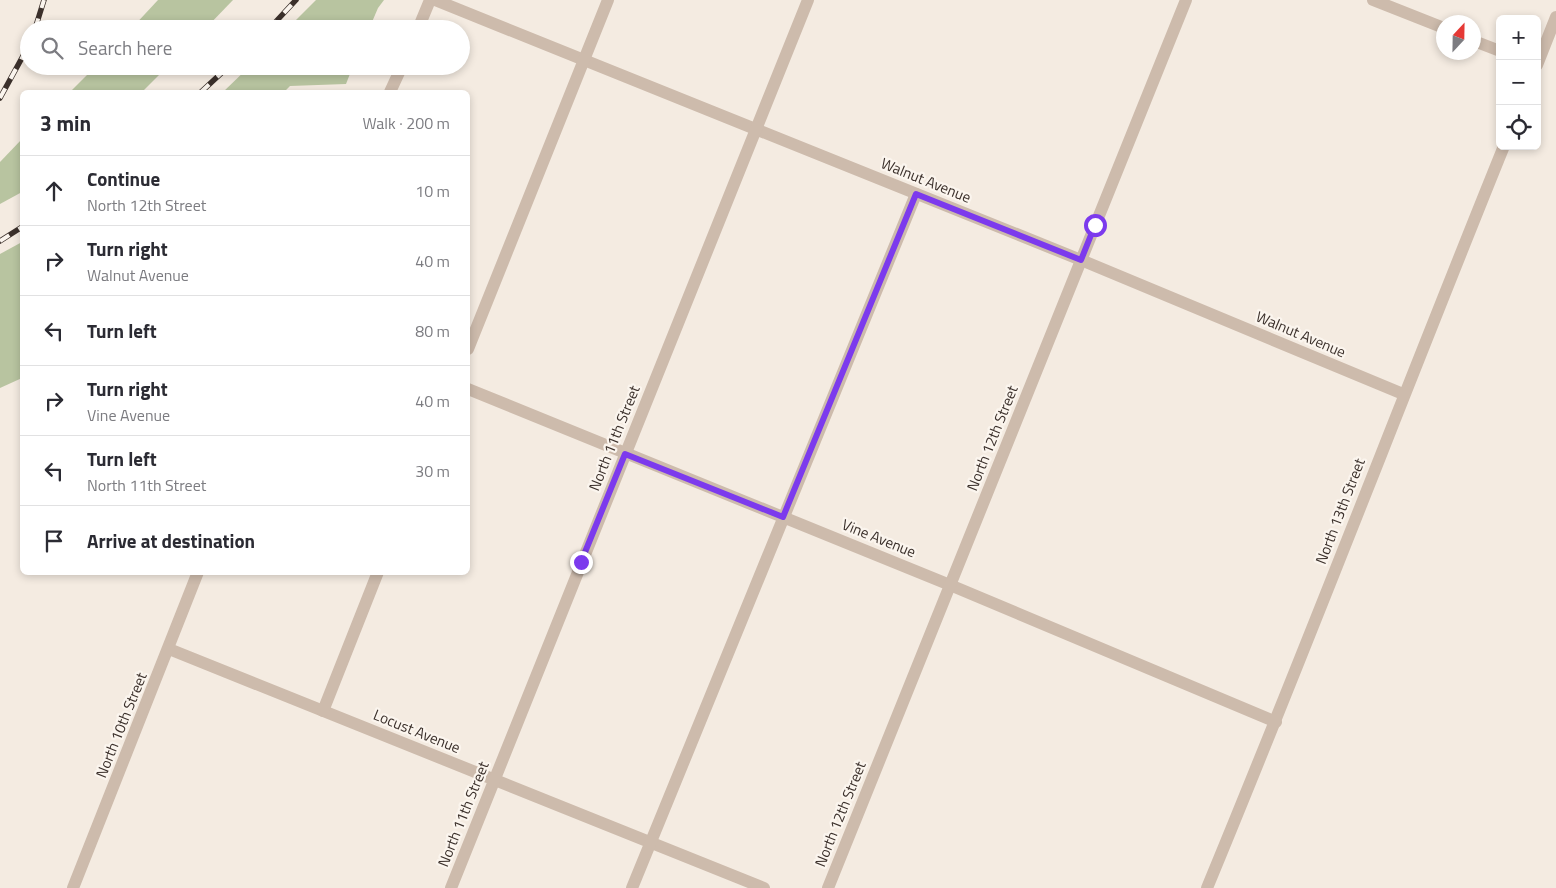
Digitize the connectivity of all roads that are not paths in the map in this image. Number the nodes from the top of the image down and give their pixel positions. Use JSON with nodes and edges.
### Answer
{"nodes":[{"id":1,"x":430,"y":0,"type":"edge"},
{"id":2,"x":435,"y":0,"type":"edge"},
{"id":3,"x":608,"y":0,"type":"edge"},
{"id":4,"x":808,"y":0,"type":"edge"},
{"id":5,"x":1186,"y":0,"type":"edge"},
{"id":6,"x":1373,"y":0,"type":"edge"},
{"id":7,"x":1556,"y":17,"type":"edge"},
{"id":8,"x":422,"y":20,"type":"edge"},
{"id":9,"x":1436,"y":25,"type":"edge"},
{"id":10,"x":1481,"y":43,"type":"edge"},
{"id":11,"x":1496,"y":49,"type":"edge"},
{"id":12,"x":584,"y":60,"type":"junction"},
{"id":13,"x":1539,"y":60,"type":"edge"},
{"id":14,"x":398,"y":75,"type":"edge"},
{"id":15,"x":391,"y":90,"type":"edge"},
{"id":16,"x":756,"y":129,"type":"junction"},
{"id":17,"x":1502,"y":150,"type":"edge"},
{"id":18,"x":916,"y":194,"type":"junction"},
{"id":19,"x":1081,"y":260,"type":"junction"},
{"id":20,"x":470,"y":344,"type":"edge"},
{"id":21,"x":470,"y":390,"type":"edge"},
{"id":22,"x":1404,"y":394,"type":"junction"},
{"id":23,"x":625,"y":454,"type":"junction"},
{"id":24,"x":783,"y":517,"type":"junction"},
{"id":25,"x":197,"y":575,"type":"edge"},
{"id":26,"x":377,"y":575,"type":"edge"},
{"id":27,"x":950,"y":585,"type":"junction"},
{"id":28,"x":169,"y":648,"type":"junction"},
{"id":29,"x":323,"y":711,"type":"junction"},
{"id":30,"x":1276,"y":722,"type":"junction"},
{"id":31,"x":494,"y":779,"type":"junction"},
{"id":32,"x":650,"y":842,"type":"junction"},
{"id":33,"x":73,"y":888,"type":"edge"},
{"id":34,"x":450,"y":888,"type":"edge"},
{"id":35,"x":632,"y":888,"type":"edge"},
{"id":36,"x":764,"y":888,"type":"edge"},
{"id":37,"x":828,"y":888,"type":"edge"},
{"id":38,"x":1207,"y":888,"type":"edge"}],
"edges":[{"from":1,"to":8,"type":"street"},
{"from":2,"to":12,"type":"street","name":"Walnut Avenue"},
{"from":3,"to":12,"type":"street"},
{"from":4,"to":16,"type":"street","name":"North 11th Street"},
{"from":5,"to":19,"type":"street","name":"North 12th Street"},
{"from":6,"to":9,"type":"street"},
{"from":7,"to":13,"type":"street"},
{"from":10,"to":11,"type":"street"},
{"from":12,"to":16,"type":"street","name":"Walnut Avenue"},
{"from":12,"to":20,"type":"street"},
{"from":14,"to":15,"type":"street"},
{"from":16,"to":18,"type":"street","name":"Walnut Avenue"},
{"from":16,"to":23,"type":"street","name":"North 11th Street"},
{"from":17,"to":22,"type":"street","name":"North 13th Street"},
{"from":18,"to":19,"type":"street","name":"Walnut Avenue"},
{"from":18,"to":24,"type":"street"},
{"from":19,"to":22,"type":"street","name":"Walnut Avenue"},
{"from":19,"to":27,"type":"street","name":"North 12th Street"},
{"from":21,"to":23,"type":"street","name":"Vine Avenue"},
{"from":22,"to":30,"type":"street","name":"North 13th Street"},
{"from":23,"to":24,"type":"street","name":"Vine Avenue"},
{"from":23,"to":31,"type":"street","name":"North 11th Street"},
{"from":24,"to":27,"type":"street","name":"Vine Avenue"},
{"from":24,"to":32,"type":"street"},
{"from":25,"to":28,"type":"street","name":"North 10th Street"},
{"from":26,"to":29,"type":"street"},
{"from":27,"to":30,"type":"street","name":"Vine Avenue"},
{"from":27,"to":37,"type":"street","name":"North 12th Street"},
{"from":28,"to":29,"type":"street","name":"Locust Avenue"},
{"from":28,"to":33,"type":"street","name":"North 10th Street"},
{"from":29,"to":31,"type":"street","name":"Locust Avenue"},
{"from":30,"to":38,"type":"street","name":"North 13th Street"},
{"from":31,"to":32,"type":"street","name":"Locust Avenue"},
{"from":31,"to":34,"type":"street","name":"North 11th Street"},
{"from":32,"to":35,"type":"street"},
{"from":32,"to":36,"type":"street","name":"Locust Avenue"}]}
